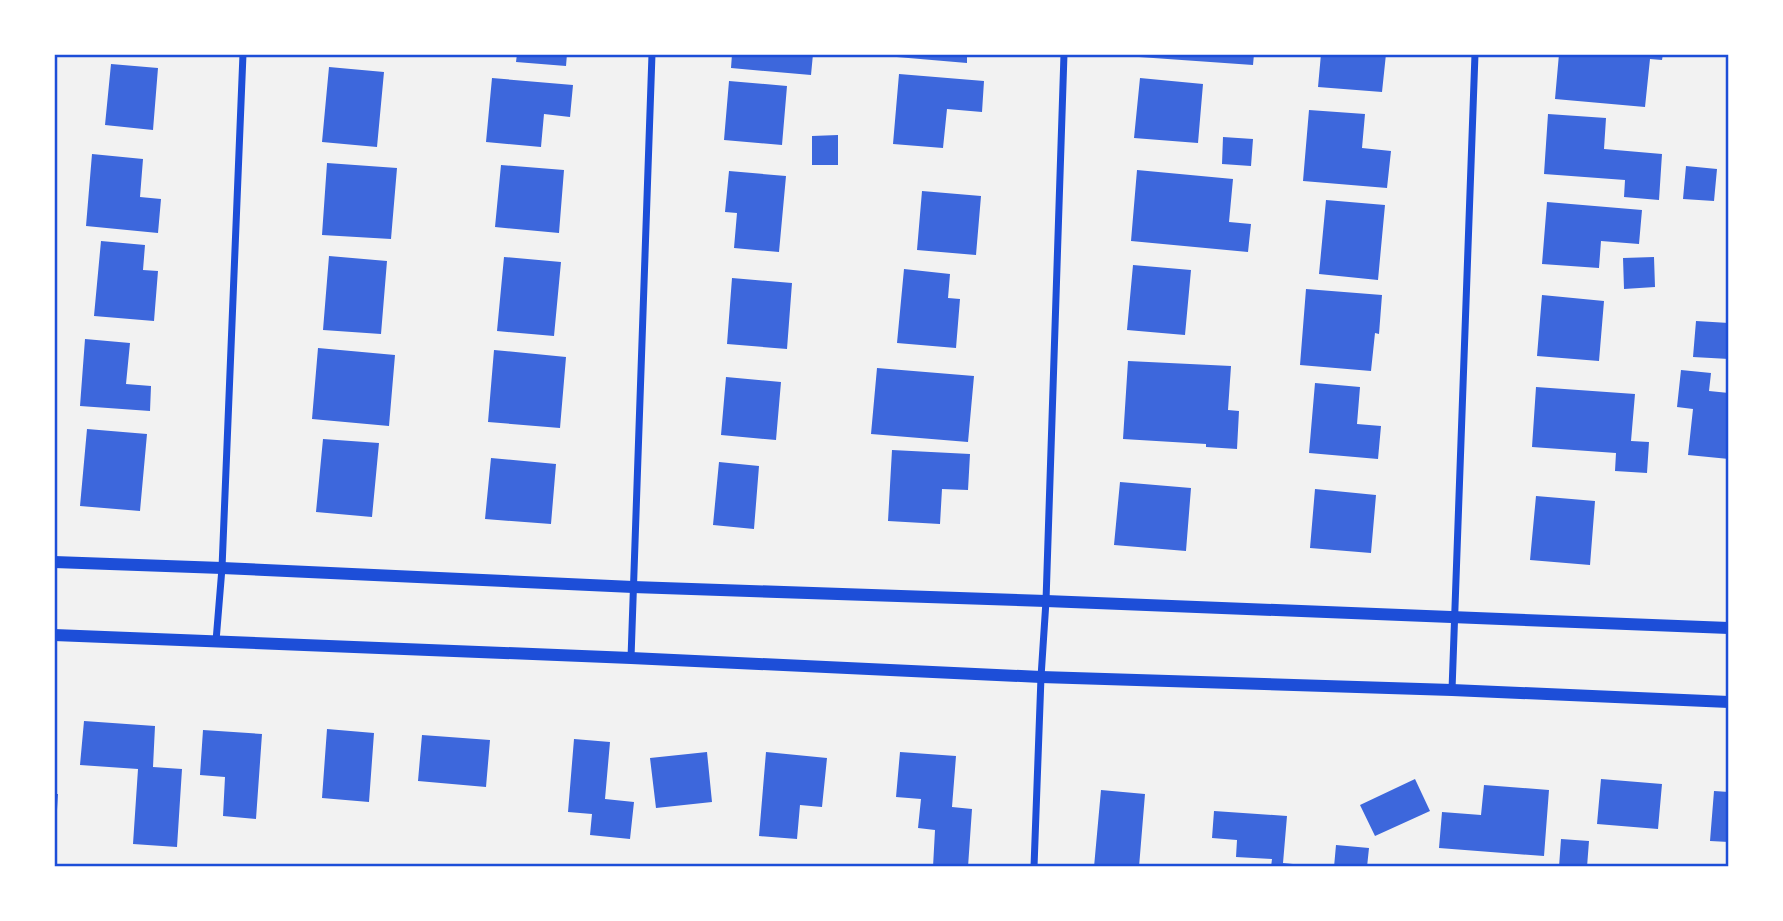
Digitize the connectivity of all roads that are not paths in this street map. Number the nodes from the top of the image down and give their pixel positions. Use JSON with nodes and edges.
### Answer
{"nodes":[{"id":1,"x":243,"y":54,"type":"edge"},
{"id":2,"x":652,"y":54,"type":"edge"},
{"id":3,"x":1064,"y":54,"type":"edge"},
{"id":4,"x":1475,"y":54,"type":"edge"},
{"id":5,"x":54,"y":562,"type":"edge"},
{"id":6,"x":222,"y":568,"type":"junction"},
{"id":7,"x":633,"y":587,"type":"junction"},
{"id":8,"x":1046,"y":601,"type":"junction"},
{"id":9,"x":1454,"y":617,"type":"junction"},
{"id":10,"x":1729,"y":628,"type":"edge"},
{"id":11,"x":54,"y":635,"type":"edge"},
{"id":12,"x":216,"y":641,"type":"junction"},
{"id":13,"x":631,"y":658,"type":"junction"},
{"id":14,"x":1041,"y":677,"type":"junction"},
{"id":15,"x":1452,"y":690,"type":"junction"},
{"id":16,"x":1729,"y":702,"type":"edge"},
{"id":17,"x":1034,"y":867,"type":"edge"}],
"edges":[{"from":1,"to":6,"type":"street"},
{"from":2,"to":7,"type":"street"},
{"from":3,"to":8,"type":"street"},
{"from":4,"to":9,"type":"street"},
{"from":5,"to":6,"type":"street"},
{"from":6,"to":7,"type":"street"},
{"from":6,"to":12,"type":"street"},
{"from":7,"to":8,"type":"street"},
{"from":7,"to":13,"type":"street"},
{"from":8,"to":9,"type":"street"},
{"from":8,"to":14,"type":"street"},
{"from":9,"to":10,"type":"street"},
{"from":9,"to":15,"type":"street"},
{"from":11,"to":12,"type":"street"},
{"from":12,"to":13,"type":"street"},
{"from":13,"to":14,"type":"street"},
{"from":14,"to":15,"type":"street"},
{"from":14,"to":17,"type":"street"},
{"from":15,"to":16,"type":"street"}]}
